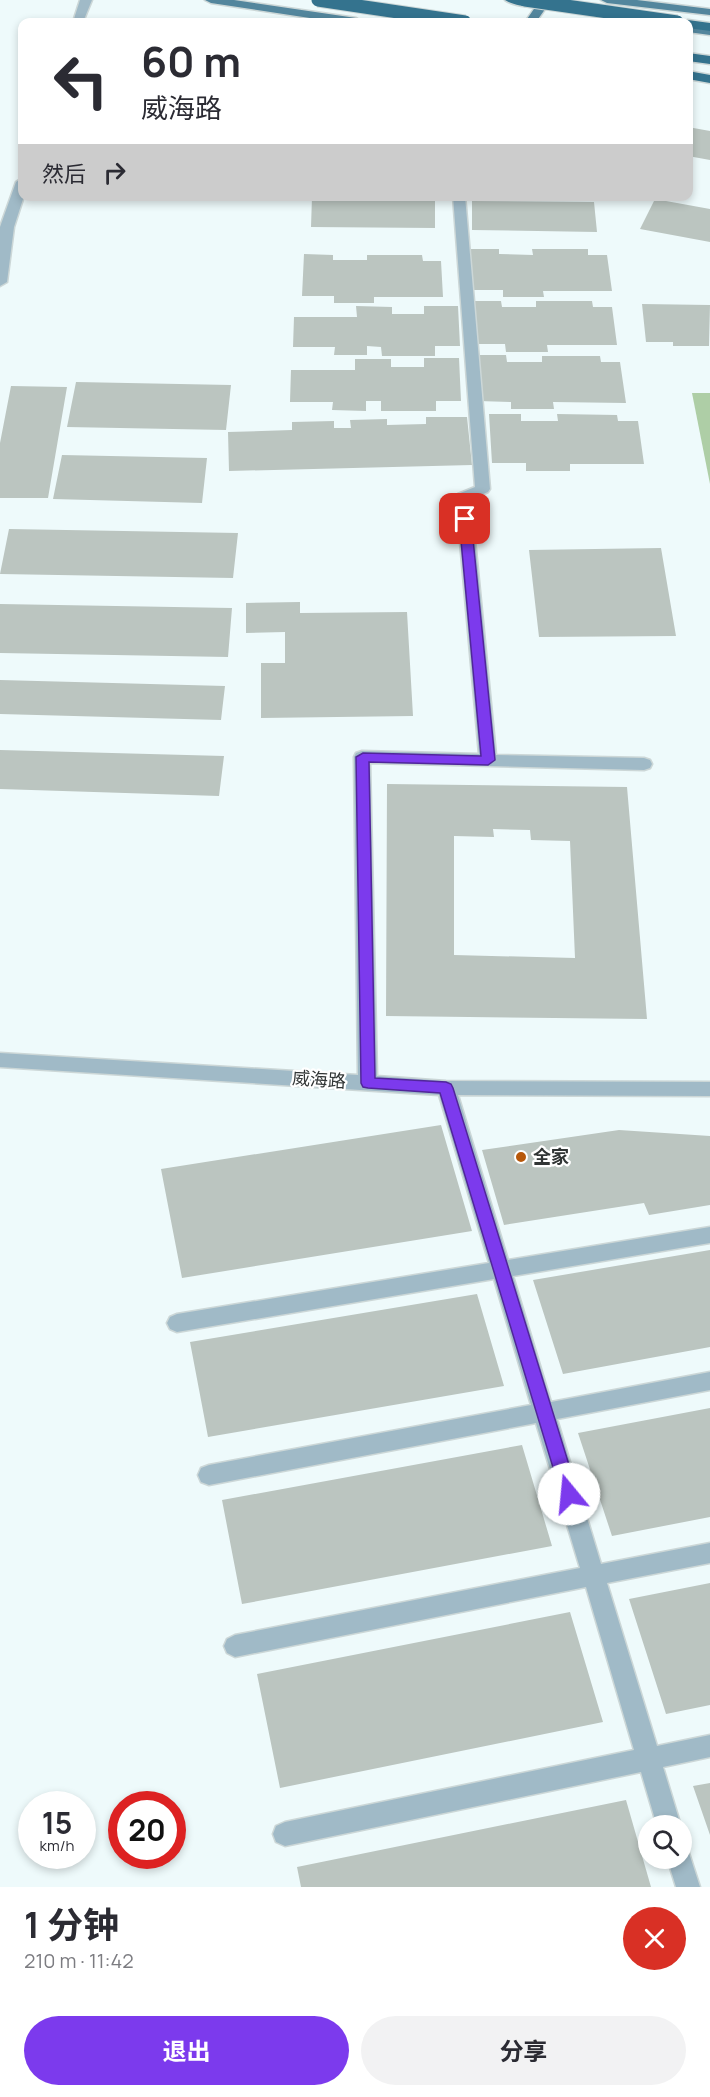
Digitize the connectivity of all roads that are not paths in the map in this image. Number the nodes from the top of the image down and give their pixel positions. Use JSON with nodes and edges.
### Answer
{"nodes":[{"id":1,"x":86,"y":0,"type":"edge"},
{"id":2,"x":212,"y":0,"type":"edge"},
{"id":3,"x":318,"y":0,"type":"edge"},
{"id":4,"x":511,"y":0,"type":"edge"},
{"id":5,"x":525,"y":0,"type":"edge"},
{"id":6,"x":607,"y":0,"type":"edge"},
{"id":7,"x":542,"y":5,"type":"junction"},
{"id":8,"x":710,"y":12,"type":"edge"},
{"id":9,"x":79,"y":18,"type":"edge"},
{"id":10,"x":330,"y":18,"type":"edge"},
{"id":11,"x":438,"y":18,"type":"edge"},
{"id":12,"x":533,"y":18,"type":"edge"},
{"id":13,"x":628,"y":18,"type":"edge"},
{"id":14,"x":649,"y":18,"type":"edge"},
{"id":15,"x":652,"y":18,"type":"edge"},
{"id":16,"x":693,"y":26,"type":"edge"},
{"id":17,"x":710,"y":28,"type":"edge"},
{"id":18,"x":693,"y":58,"type":"edge"},
{"id":19,"x":710,"y":60,"type":"edge"},
{"id":20,"x":693,"y":76,"type":"edge"},
{"id":21,"x":710,"y":79,"type":"edge"},
{"id":22,"x":18,"y":191,"type":"edge"},
{"id":23,"x":459,"y":201,"type":"edge"},
{"id":24,"x":3,"y":227,"type":"edge"},
{"id":25,"x":0,"y":282,"type":"edge"},
{"id":26,"x":488,"y":760,"type":"junction"},
{"id":27,"x":644,"y":764,"type":"dead end"},
{"id":28,"x":0,"y":1060,"type":"edge"},
{"id":29,"x":368,"y":1083,"type":"junction"},
{"id":30,"x":446,"y":1088,"type":"junction"},
{"id":31,"x":710,"y":1089,"type":"edge"},
{"id":32,"x":710,"y":1235,"type":"edge"},
{"id":33,"x":502,"y":1270,"type":"junction"},
{"id":34,"x":177,"y":1323,"type":"dead end"},
{"id":35,"x":710,"y":1382,"type":"edge"},
{"id":36,"x":545,"y":1412,"type":"junction"},
{"id":37,"x":209,"y":1474,"type":"dead end"},
{"id":38,"x":710,"y":1553,"type":"edge"},
{"id":39,"x":594,"y":1576,"type":"junction"},
{"id":40,"x":236,"y":1646,"type":"dead end"},
{"id":41,"x":710,"y":1746,"type":"edge"},
{"id":42,"x":649,"y":1759,"type":"junction"},
{"id":43,"x":666,"y":1815,"type":"edge"},
{"id":44,"x":285,"y":1834,"type":"dead end"},
{"id":45,"x":683,"y":1869,"type":"edge"},
{"id":46,"x":688,"y":1887,"type":"edge"}],
"edges":[{"from":1,"to":9,"type":"street"},
{"from":2,"to":10,"type":"main road"},
{"from":3,"to":11,"type":"highway","bridge":true},
{"from":4,"to":7,"type":"main road"},
{"from":4,"to":15,"type":"highway"},
{"from":5,"to":14,"type":"highway","bridge":true},
{"from":6,"to":8,"type":"main road"},
{"from":7,"to":12,"type":"main road"},
{"from":7,"to":13,"type":"main road"},
{"from":16,"to":17,"type":"main road"},
{"from":18,"to":19,"type":"highway"},
{"from":20,"to":21,"type":"main road"},
{"from":22,"to":24,"type":"street"},
{"from":23,"to":26,"type":"street"},
{"from":24,"to":25,"type":"street"},
{"from":26,"to":27,"type":"street"},
{"from":26,"to":29,"type":"street"},
{"from":28,"to":29,"type":"street","name":"威海路"},
{"from":29,"to":30,"type":"street","name":"威海路"},
{"from":30,"to":31,"type":"street","name":"威海路"},
{"from":30,"to":33,"type":"street"},
{"from":32,"to":33,"type":"street"},
{"from":33,"to":34,"type":"street"},
{"from":33,"to":36,"type":"street"},
{"from":35,"to":36,"type":"street"},
{"from":36,"to":37,"type":"street"},
{"from":36,"to":39,"type":"street"},
{"from":38,"to":39,"type":"street"},
{"from":39,"to":40,"type":"street"},
{"from":39,"to":42,"type":"street"},
{"from":41,"to":42,"type":"street"},
{"from":42,"to":43,"type":"street"},
{"from":42,"to":44,"type":"street"},
{"from":45,"to":46,"type":"street"}]}
